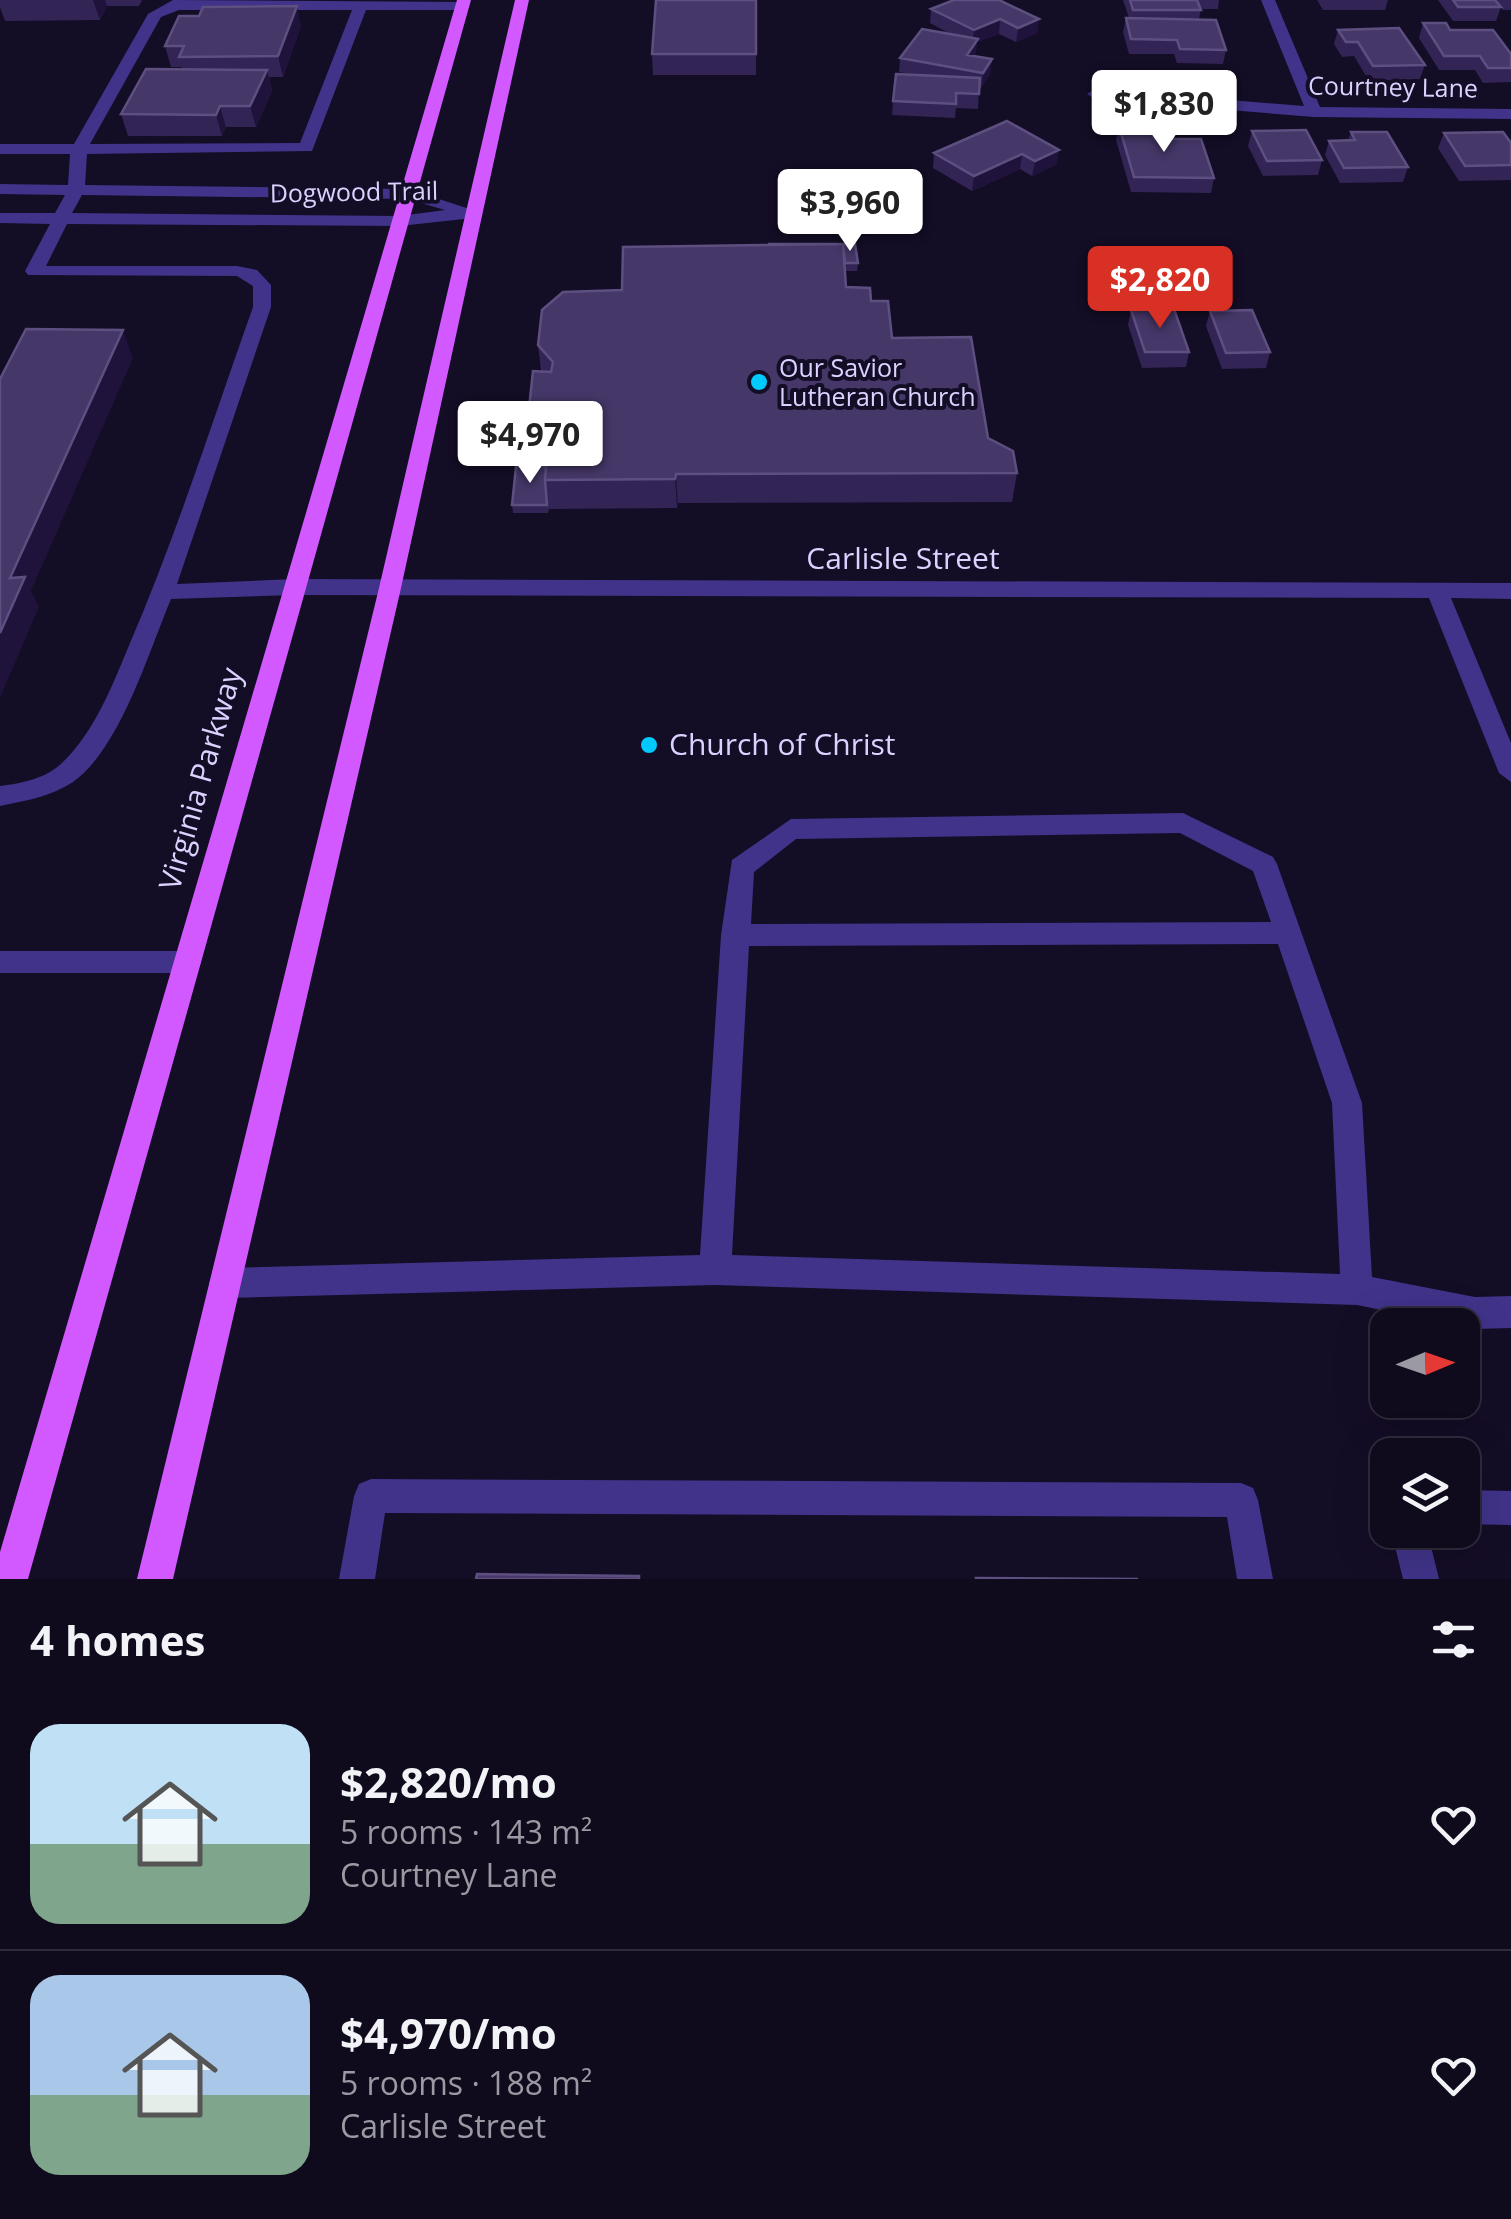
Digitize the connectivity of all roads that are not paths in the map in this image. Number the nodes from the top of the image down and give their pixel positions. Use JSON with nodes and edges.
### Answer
{"nodes":[{"id":1,"x":522,"y":0,"type":"edge"},
{"id":2,"x":1268,"y":0,"type":"edge"},
{"id":3,"x":178,"y":3,"type":"edge"},
{"id":4,"x":362,"y":3,"type":"edge"},
{"id":5,"x":463,"y":3,"type":"edge"},
{"id":6,"x":1095,"y":94,"type":"dead end"},
{"id":7,"x":1314,"y":112,"type":"junction"},
{"id":8,"x":1511,"y":114,"type":"edge"},
{"id":9,"x":0,"y":149,"type":"edge"},
{"id":10,"x":79,"y":149,"type":"junction"},
{"id":11,"x":0,"y":189,"type":"edge"},
{"id":12,"x":76,"y":190,"type":"junction"},
{"id":13,"x":408,"y":194,"type":"junction"},
{"id":14,"x":473,"y":213,"type":"junction"},
{"id":15,"x":0,"y":218,"type":"edge"},
{"id":16,"x":63,"y":218,"type":"junction"},
{"id":17,"x":400,"y":220,"type":"junction"},
{"id":18,"x":294,"y":588,"type":"junction"},
{"id":19,"x":390,"y":588,"type":"junction"},
{"id":20,"x":1437,"y":591,"type":"junction"},
{"id":21,"x":1511,"y":591,"type":"edge"},
{"id":22,"x":163,"y":592,"type":"junction"},
{"id":23,"x":1511,"y":772,"type":"edge"},
{"id":24,"x":0,"y":796,"type":"edge"},
{"id":25,"x":1291,"y":932,"type":"junction"},
{"id":26,"x":734,"y":935,"type":"junction"},
{"id":27,"x":0,"y":962,"type":"edge"},
{"id":28,"x":187,"y":962,"type":"junction"},
{"id":29,"x":715,"y":1270,"type":"junction"},
{"id":30,"x":225,"y":1282,"type":"junction"},
{"id":31,"x":1357,"y":1290,"type":"junction"},
{"id":32,"x":1511,"y":1312,"type":"edge"},
{"id":33,"x":1480,"y":1507,"type":"edge"},
{"id":34,"x":1511,"y":1508,"type":"edge"},
{"id":35,"x":1413,"y":1548,"type":"edge"},
{"id":36,"x":10,"y":1579,"type":"edge"},
{"id":37,"x":155,"y":1579,"type":"edge"},
{"id":38,"x":357,"y":1579,"type":"edge"},
{"id":39,"x":1255,"y":1579,"type":"edge"},
{"id":40,"x":1421,"y":1579,"type":"edge"}],
"edges":[{"from":1,"to":14,"type":"main road"},
{"from":2,"to":7,"type":"street"},
{"from":3,"to":4,"type":"street"},
{"from":3,"to":10,"type":"street"},
{"from":4,"to":5,"type":"street"},
{"from":4,"to":10,"type":"street"},
{"from":5,"to":13,"type":"main road","name":"Virginia Parkway"},
{"from":6,"to":7,"type":"street","name":"Courtney Lane"},
{"from":7,"to":8,"type":"street","name":"Courtney Lane"},
{"from":9,"to":10,"type":"street"},
{"from":10,"to":12,"type":"street"},
{"from":11,"to":12,"type":"street","name":"Dogwood Trail"},
{"from":12,"to":13,"type":"street","name":"Dogwood Trail"},
{"from":12,"to":16,"type":"street"},
{"from":13,"to":14,"type":"street","name":"Dogwood Trail"},
{"from":13,"to":17,"type":"main road","name":"Virginia Parkway"},
{"from":14,"to":17,"type":"street","name":"Dogwood Trail"},
{"from":14,"to":19,"type":"main road"},
{"from":15,"to":16,"type":"street","name":"Dogwood Trail"},
{"from":16,"to":17,"type":"street","name":"Dogwood Trail"},
{"from":16,"to":22,"type":"street"},
{"from":17,"to":18,"type":"main road","name":"Virginia Parkway"},
{"from":18,"to":19,"type":"street","name":"Carlisle Street"},
{"from":18,"to":22,"type":"street","name":"Carlisle Street"},
{"from":18,"to":28,"type":"main road","name":"Virginia Parkway"},
{"from":19,"to":20,"type":"street","name":"Carlisle Street"},
{"from":19,"to":30,"type":"main road"},
{"from":20,"to":21,"type":"street","name":"Carlisle Street"},
{"from":20,"to":23,"type":"street"},
{"from":22,"to":24,"type":"street"},
{"from":25,"to":26,"type":"street"},
{"from":25,"to":26,"type":"street"},
{"from":25,"to":31,"type":"street"},
{"from":26,"to":29,"type":"street"},
{"from":27,"to":28,"type":"street"},
{"from":28,"to":36,"type":"main road","name":"Virginia Parkway"},
{"from":29,"to":30,"type":"street"},
{"from":29,"to":31,"type":"street"},
{"from":30,"to":37,"type":"main road"},
{"from":31,"to":32,"type":"street"},
{"from":33,"to":34,"type":"street"},
{"from":35,"to":40,"type":"street"},
{"from":38,"to":39,"type":"street"}]}
